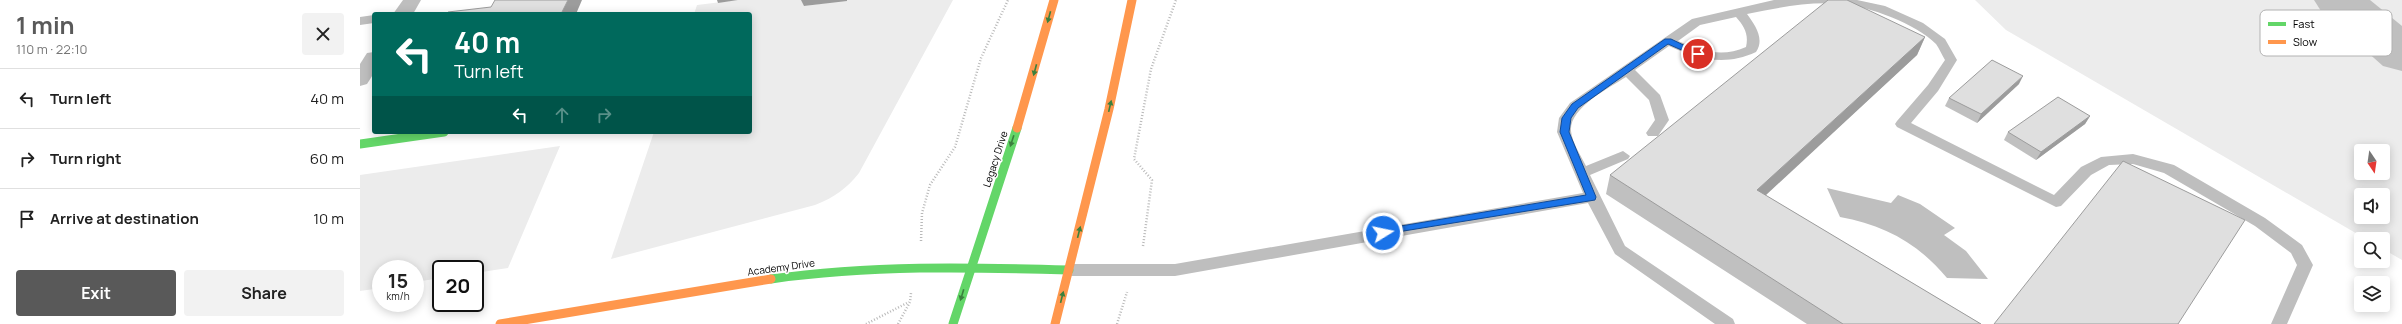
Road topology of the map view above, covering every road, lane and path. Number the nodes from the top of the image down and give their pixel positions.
1 (412, 0) edge
2 (1008, 0) edge
3 (1054, 0) edge
4 (1132, 0) edge
5 (1176, 0) edge
6 (1781, 2) edge
7 (404, 12) edge
8 (1740, 14) junction
9 (372, 19) edge
10 (360, 21) edge
11 (1668, 41) junction
12 (372, 61) edge
13 (1627, 70) junction
14 (360, 79) edge
15 (1653, 133) dead end
16 (430, 134) edge
17 (360, 144) edge
18 (1623, 156) dead end
19 (1582, 173) junction
20 (1592, 197) junction
21 (922, 233) dead end
22 (1144, 243) dead end
23 (971, 267) junction
24 (1069, 270) junction
25 (1119, 315) dead end
26 (500, 324) edge
27 (866, 324) edge
28 (898, 324) edge
29 (953, 324) edge
30 (1055, 324) edge
31 (1117, 324) edge
32 (1727, 324) edge
33 (2279, 324) edge

1 - 7 street
2 - 21 path
3 -> 23 main road, Legacy Drive
24 -> 4 main road
5 - 22 path
6 - 8 lane
6 - 33 lane
8 - 11 lane
8 - 11 lane
9 - 10 lane
11 - 13 lane
12 - 14 street
13 - 15 lane
13 - 19 lane
16 - 17 main road
18 - 19 lane
19 - 20 lane
20 - 24 lane
20 - 32 lane
23 - 24 main road, Academy Drive
23 - 26 main road, Academy Drive
23 -> 29 main road, Legacy Drive
30 -> 24 main road
25 - 31 path
27 - 28 path

